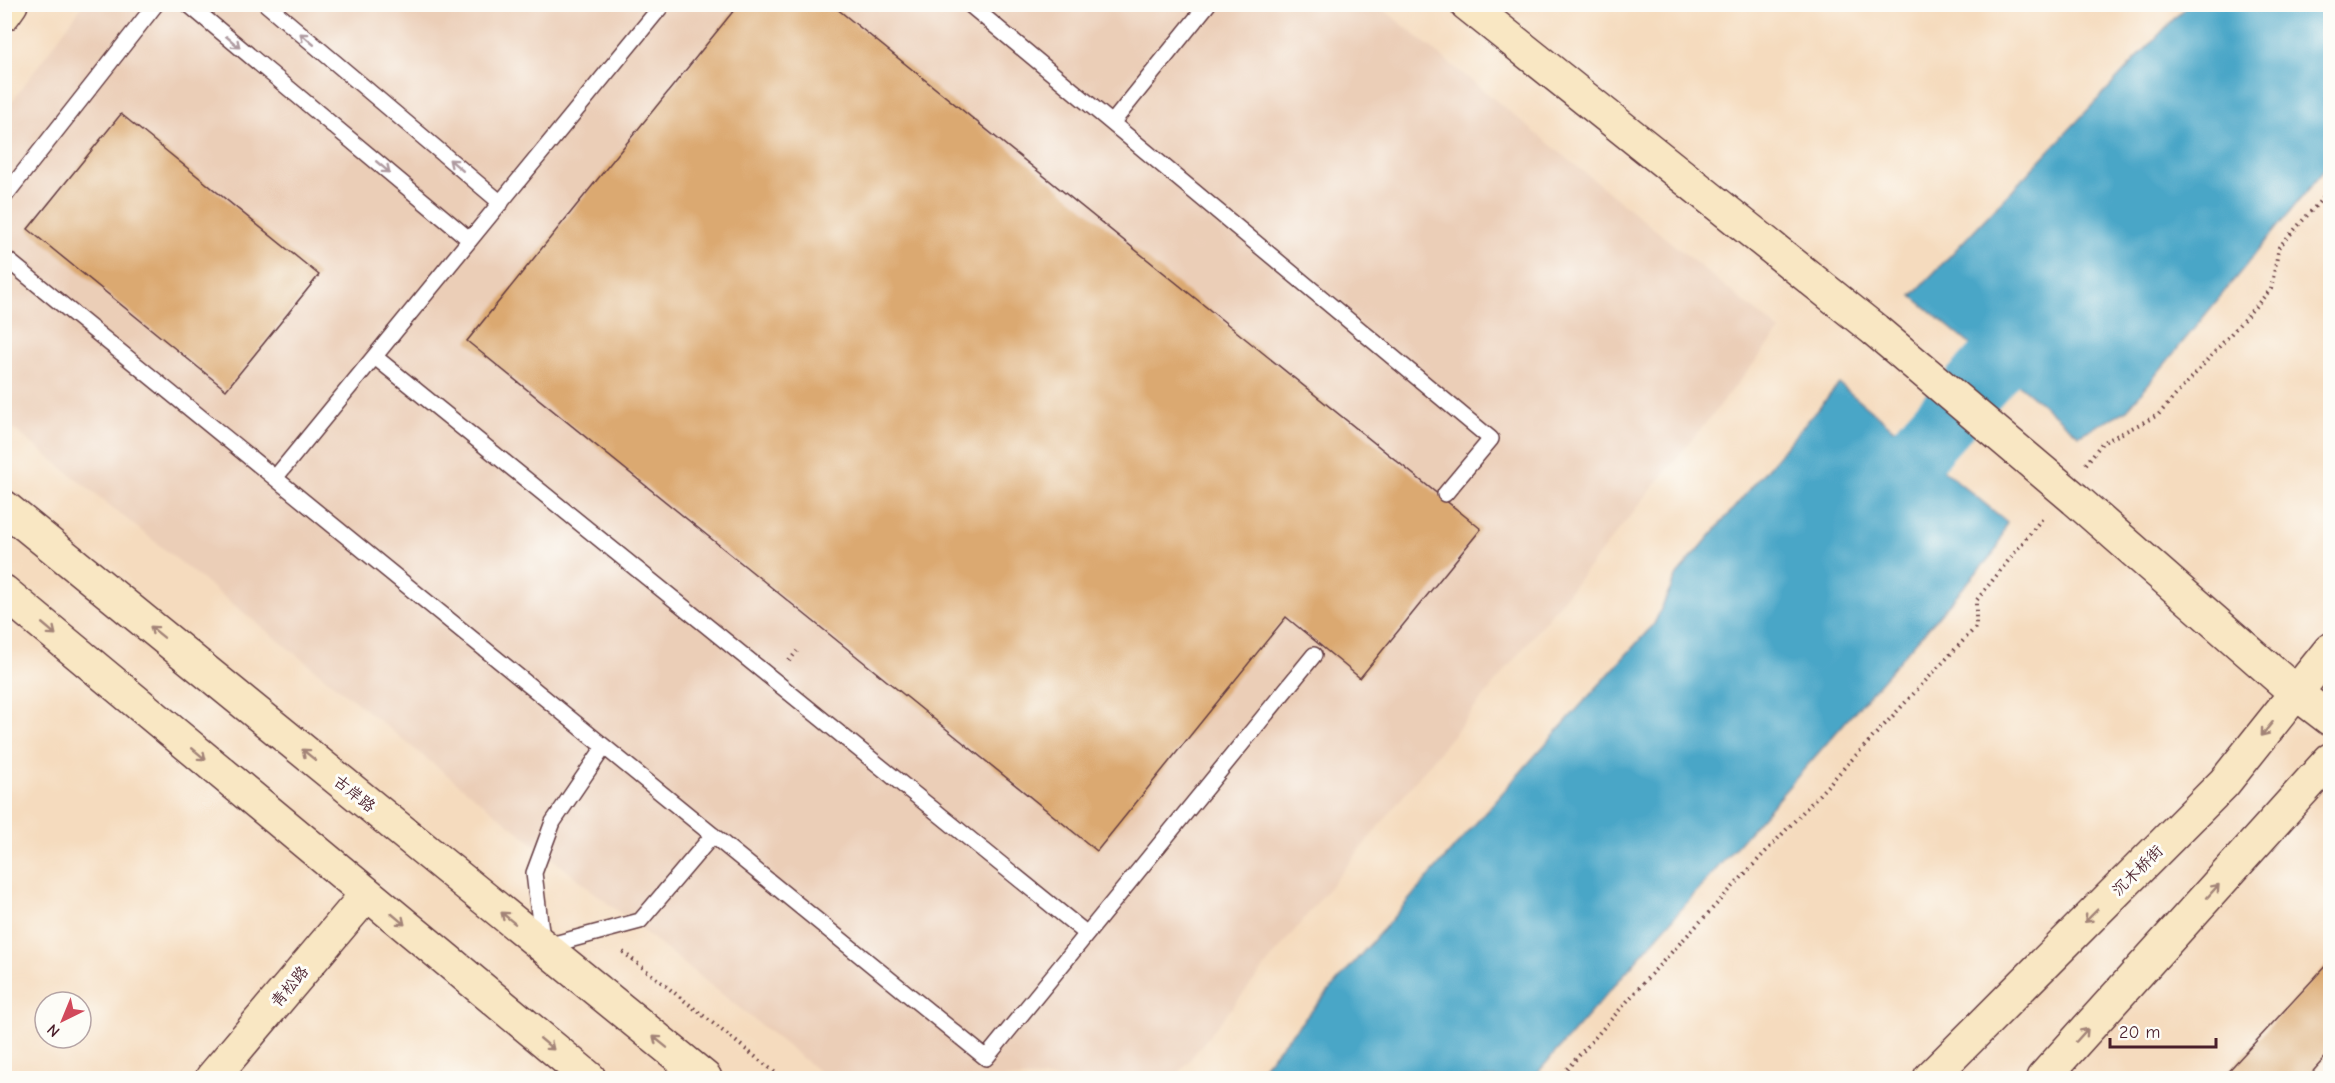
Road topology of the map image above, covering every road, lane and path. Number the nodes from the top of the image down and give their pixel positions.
1 (11, 4) edge
2 (156, 4) edge
3 (188, 4) edge
4 (266, 4) edge
5 (663, 4) edge
6 (969, 4) edge
7 (1208, 4) edge
8 (1467, 4) edge
9 (4, 14) edge
10 (1112, 123) junction
11 (2331, 190) edge
12 (4, 197) edge
13 (501, 203) junction
14 (470, 240) junction
15 (4, 257) edge
16 (375, 357) junction
17 (275, 478) junction
18 (2069, 492) junction
19 (1445, 494) dead end
20 (4, 507) edge
21 (4, 592) edge
22 (2331, 650) edge
23 (1314, 655) dead end
24 (2296, 693) junction
25 (2331, 719) edge
26 (604, 747) junction
27 (2331, 760) edge
28 (713, 834) junction
29 (367, 894) junction
30 (598, 932) junction
31 (1087, 934) junction
32 (543, 947) junction
33 (212, 1078) edge
34 (589, 1078) edge
35 (705, 1078) edge
36 (782, 1078) edge
37 (1559, 1078) edge
38 (1930, 1078) edge
39 (2043, 1078) edge

1 - 9 street
2 - 12 lane
3 -> 14 lane
13 -> 4 lane
5 - 13 lane
6 - 10 lane
7 - 10 lane
8 - 18 street, bridge
10 - 19 lane
11 - 18 path
13 - 14 lane
14 - 16 lane
15 - 17 lane
16 - 17 lane
16 - 31 lane
17 - 26 lane
18 - 24 street
18 - 37 path
32 -> 20 street, 古岸路
21 -> 29 street
22 - 24 street, 沉木桥街
23 - 31 lane
24 - 25 street
24 -> 38 street, 沉木桥街
26 - 28 lane
26 - 32 lane
39 -> 27 street
28 - 30 lane
28 - 31 lane
29 - 33 street, 青松路
29 -> 34 street
30 - 32 lane
30 - 36 path
35 -> 32 street, 古岸路

